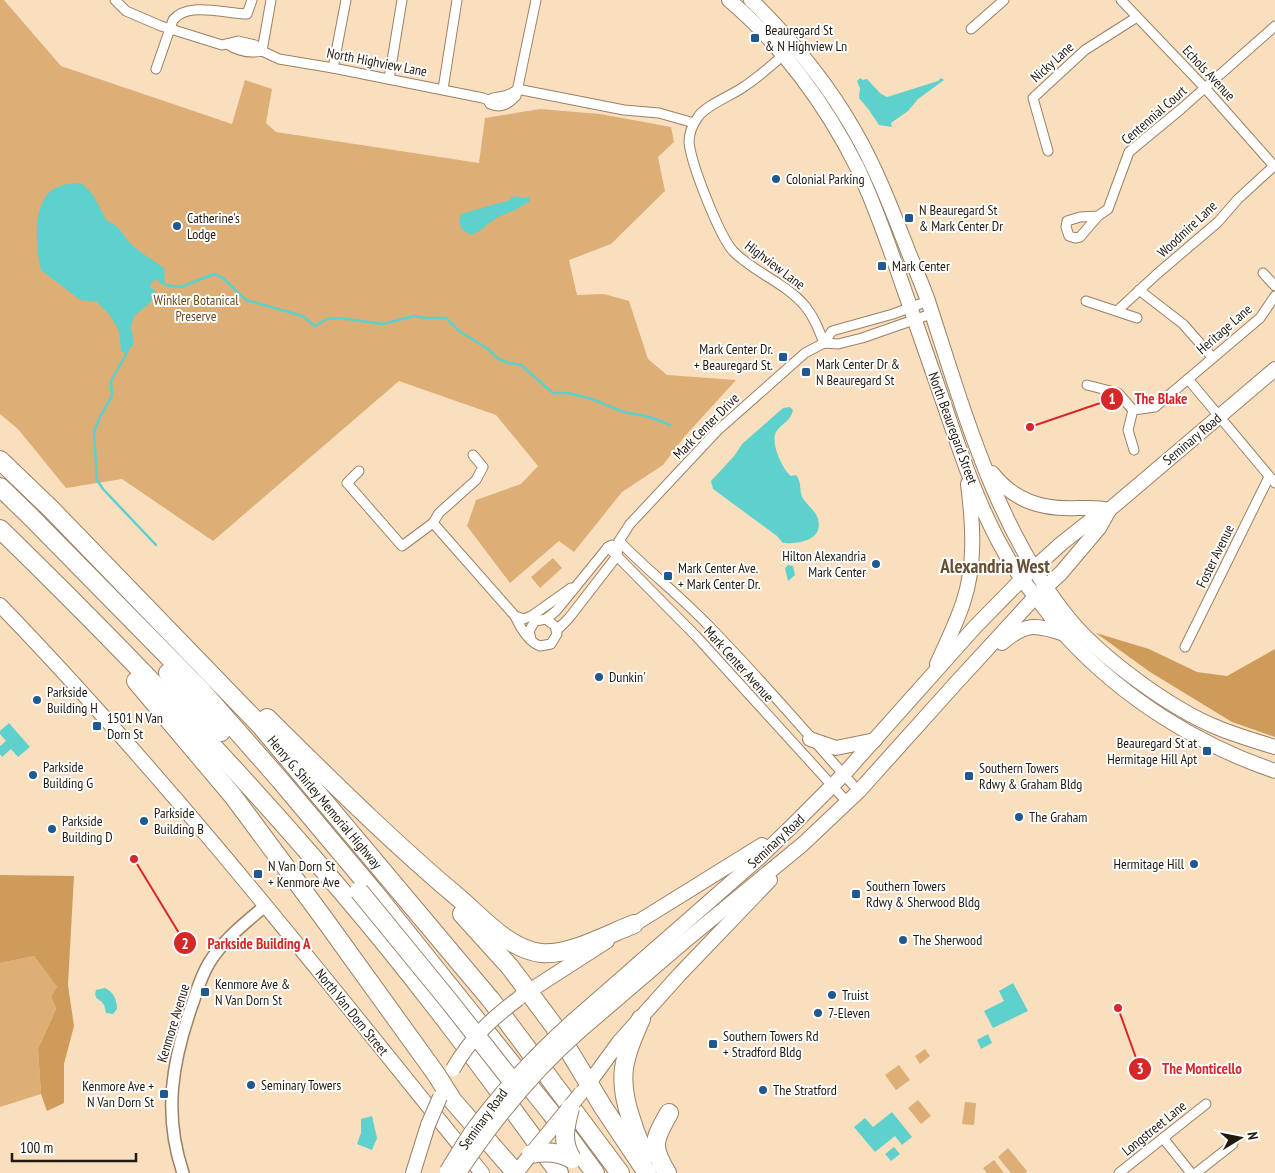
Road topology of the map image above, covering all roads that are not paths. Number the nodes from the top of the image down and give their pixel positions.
1 (115, 0) edge
2 (252, 0) edge
3 (271, 0) edge
4 (346, 0) edge
5 (402, 0) edge
6 (457, 0) edge
7 (536, 0) edge
8 (729, 0) edge
9 (751, 0) edge
10 (1004, 0) edge
11 (1121, 0) edge
12 (1137, 18) junction
13 (1275, 26) edge
14 (971, 28) dead end
15 (170, 29) junction
16 (262, 51) junction
17 (783, 55) junction
18 (333, 68) junction
19 (156, 69) dead end
20 (389, 79) junction
21 (1205, 88) junction
22 (443, 89) junction
23 (517, 89) junction
24 (694, 123) junction
25 (1048, 150) dead end
26 (1275, 166) edge
27 (1098, 216) dead end
28 (1263, 273) dead end
29 (1275, 286) edge
30 (1138, 290) junction
31 (1275, 296) edge
32 (1086, 301) dead end
33 (929, 307) junction
34 (1117, 311) junction
35 (913, 314) junction
36 (1137, 318) dead end
37 (824, 343) junction
38 (1212, 357) junction
39 (1275, 369) edge
40 (1188, 379) junction
41 (1087, 385) dead end
42 (1133, 410) junction
43 (1218, 417) junction
44 (1134, 450) dead end
45 (473, 455) dead end
46 (0, 460) edge
47 (982, 460) junction
48 (964, 462) junction
49 (359, 471) dead end
50 (1272, 480) edge
51 (0, 487) edge
52 (0, 502) edge
53 (51, 508) junction
54 (1109, 510) junction
55 (1095, 517) junction
56 (433, 523) junction
57 (0, 529) edge
58 (619, 541) junction
59 (608, 547) junction
60 (617, 556) junction
61 (40, 568) junction
62 (1034, 569) junction
63 (1022, 579) junction
64 (578, 584) junction
65 (1045, 584) junction
66 (1036, 597) junction
67 (0, 605) edge
68 (515, 616) junction
69 (546, 619) junction
70 (556, 630) junction
71 (1064, 634) junction
72 (531, 639) junction
73 (1185, 647) dead end
74 (932, 676) junction
75 (956, 683) junction
76 (810, 739) junction
77 (874, 740) junction
78 (1275, 747) edge
79 (1275, 771) edge
80 (848, 780) junction
81 (840, 795) junction
82 (792, 826) junction
83 (803, 844) junction
84 (413, 860) junction
85 (265, 906) junction
86 (634, 924) junction
87 (685, 940) junction
88 (523, 995) junction
89 (641, 1019) junction
90 (577, 1025) junction
91 (516, 1086) junction
92 (585, 1088) junction
93 (442, 1093) junction
94 (1206, 1104) dead end
95 (570, 1108) junction
96 (669, 1113) dead end
97 (1163, 1138) junction
98 (1233, 1144) dead end
99 (531, 1154) junction
100 (577, 1166) edge
101 (451, 1172) edge
102 (183, 1173) edge
103 (413, 1173) edge
104 (482, 1173) edge
105 (516, 1173) edge
106 (559, 1173) edge
107 (595, 1173) edge
108 (620, 1173) edge
109 (648, 1173) edge
110 (656, 1173) edge
111 (667, 1173) edge
112 (1119, 1173) edge
113 (1191, 1173) edge
114 (1196, 1173) edge

1 - 15 street, North Highview Lane
2 - 15 street
3 - 16 street
4 - 18 street
5 - 20 street
6 - 22 street
7 - 23 street
8 - 17 main road, North Beauregard Street
9 - 33 main road, North Beauregard Street
10 - 14 street
11 - 12 street, Echols Avenue
12 - 21 street, Echols Avenue
12 - 25 street, Nicky Lane
13 - 21 street, Centennial Court
15 - 16 street, North Highview Lane
15 - 19 street
16 - 18 street, North Highview Lane
17 - 24 street
17 - 35 main road, North Beauregard Street
18 - 20 street, North Highview Lane
20 - 22 street, North Highview Lane
21 - 26 street, Echols Avenue
21 - 27 street, Centennial Court
22 - 23 street, North Highview Lane
23 - 24 street
24 - 37 street, Highview Lane
26 - 30 street, Woodmire Lane
28 - 29 street
30 - 34 street, Woodmire Lane
30 - 38 street
31 - 38 street, Heritage Lane
32 - 34 street
33 - 35 street, Mark Center Drive
33 - 35 street, Mark Center Drive
33 - 47 main road, North Beauregard Street
34 - 36 street
35 - 37 street, Mark Center Drive
35 - 37 street, Mark Center Drive
35 - 48 main road, North Beauregard Street
37 - 58 street, Mark Center Drive
38 - 40 street, Heritage Lane
39 - 43 main road, Seminary Road
40 - 42 street, Heritage Lane
40 - 43 street
41 - 42 street
42 - 44 street
43 - 50 street
43 - 54 main road, Seminary Road
45 - 56 street
46 - 53 highway, Henry G. Shirley Memorial Highway
47 - 54 main road
47 - 62 main road, North Beauregard Street
48 - 63 main road, North Beauregard Street
48 - 74 main road
49 - 56 street
50 - 73 street, Foster Avenue
51 - 107 highway
52 - 91 highway, bridge
53 - 84 highway
53 - 108 highway, Henry G. Shirley Memorial Highway
54 - 55 main road, Seminary Road
54 - 65 main road, Seminary Road
55 - 62 main road, Seminary Road
55 - 65 main road
56 - 68 street
57 - 61 highway
58 - 59 street, Mark Center Drive
58 - 60 street, Mark Center Drive
58 - 76 street, Mark Center Avenue
59 - 60 street, Mark Center Avenue
59 - 64 street, Mark Center Drive
60 - 70 street
60 - 81 street, Mark Center Avenue
61 - 93 highway
61 - 106 highway
62 - 63 main road, Seminary Road
62 - 65 main road, North Beauregard Street
63 - 66 main road, North Beauregard Street
63 - 74 main road, Seminary Road
64 - 68 street, Mark Center Drive
64 - 69 street, Mark Center Drive
65 - 66 main road, Seminary Road
65 - 78 main road, North Beauregard Street
66 - 71 main road, North Beauregard Street
66 - 75 main road, Seminary Road
67 - 85 main road, North Van Dorn Street
68 - 72 street
69 - 70 street
69 - 72 street
70 - 72 street
71 - 75 main road
71 - 79 main road, North Beauregard Street
74 - 77 main road, Seminary Road
75 - 81 main road, Seminary Road
76 - 77 main road
76 - 80 street, Mark Center Avenue
77 - 80 main road, Seminary Road
80 - 81 main road, Seminary Road
81 - 82 main road, Seminary Road
81 - 83 main road, Seminary Road
81 - 87 main road
82 - 86 main road
82 - 90 main road, Seminary Road
83 - 87 main road, Seminary Road
83 - 89 main road
84 - 86 highway
84 - 88 highway
85 - 102 street, Kenmore Avenue
85 - 104 main road, North Van Dorn Street
86 - 88 main road
87 - 90 main road, Seminary Road
88 - 92 highway
88 - 93 main road, bridge
89 - 92 main road
89 - 110 highway
90 - 91 main road, Seminary Road, bridge
91 - 101 main road, Seminary Road, bridge
92 - 95 main road, bridge
92 - 109 highway
93 - 103 main road, bridge
93 - 105 highway
94 - 97 street, Longstreet Lane
95 - 99 main road, bridge
95 - 100 highway, bridge
96 - 111 highway
97 - 112 street, Longstreet Lane
97 - 113 street
98 - 114 street
99 - 100 highway, bridge
99 - 105 main road

